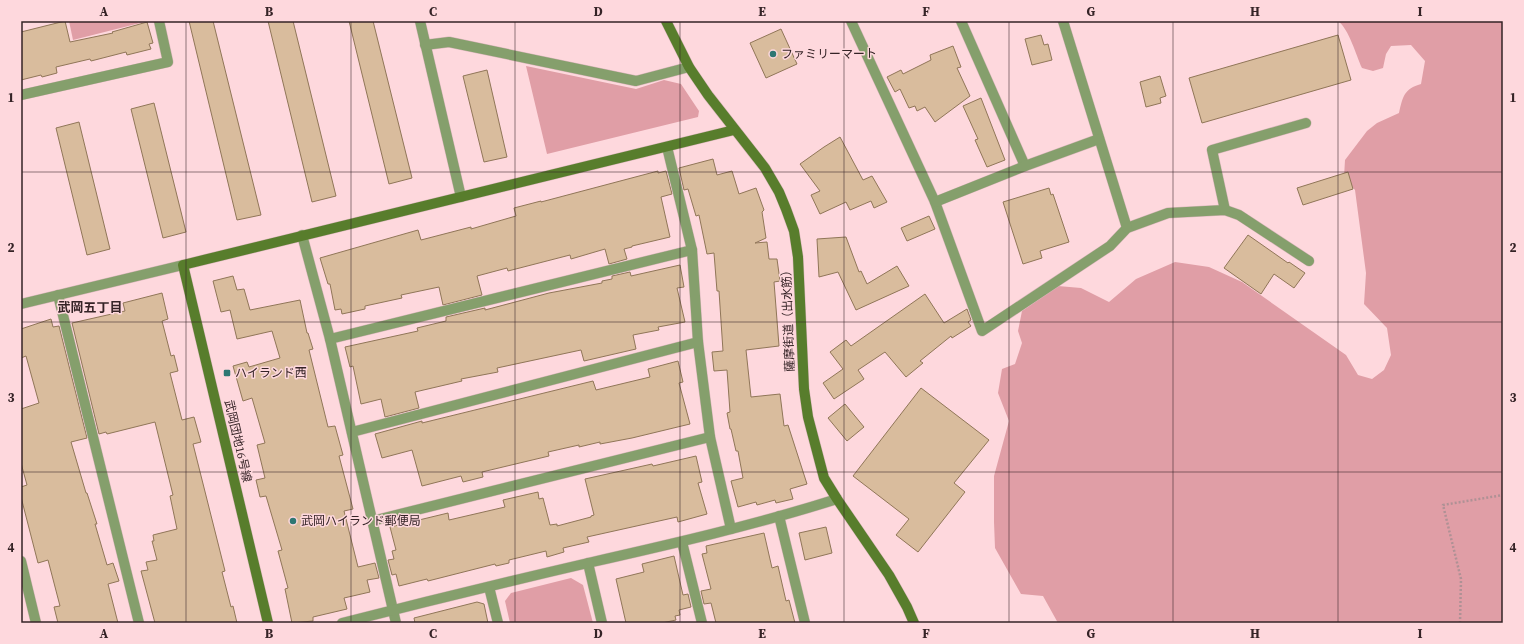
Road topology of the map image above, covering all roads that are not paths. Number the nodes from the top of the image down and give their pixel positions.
1 (159, 21) edge
2 (420, 21) edge
3 (666, 21) edge
4 (851, 21) edge
5 (961, 21) edge
6 (1063, 21) edge
7 (426, 45) junction
8 (688, 67) junction
9 (21, 96) edge
10 (1306, 123) dead end
11 (734, 130) junction
12 (1098, 139) junction
13 (666, 147) junction
14 (1025, 166) junction
15 (461, 197) junction
16 (934, 202) junction
17 (1225, 210) junction
18 (1127, 228) junction
19 (302, 235) junction
20 (692, 250) junction
21 (1309, 261) dead end
22 (182, 265) junction
23 (58, 295) junction
24 (21, 304) edge
25 (330, 339) junction
26 (698, 342) junction
27 (352, 432) junction
28 (710, 437) junction
29 (837, 500) junction
30 (779, 516) junction
31 (372, 522) junction
32 (732, 529) junction
33 (682, 542) junction
34 (21, 561) edge
35 (588, 563) junction
36 (490, 586) junction
37 (26, 602) edge
38 (393, 610) junction
39 (36, 623) edge
40 (139, 623) edge
41 (268, 623) edge
42 (342, 623) edge
43 (396, 623) edge
44 (498, 623) edge
45 (602, 623) edge
46 (702, 623) edge
47 (805, 623) edge
48 (914, 623) edge

1 - 9 street
2 - 7 street
3 - 8 street, 薩摩街道（出水筋）
4 - 16 street
5 - 14 street
6 - 12 street
7 - 8 street
7 - 15 street
8 - 11 street, 薩摩街道（出水筋）
10 - 17 street
11 - 13 street
11 - 29 street, 薩摩街道（出水筋）
12 - 14 street
12 - 18 street
13 - 15 street
13 - 20 street
14 - 16 street
15 - 19 street
16 - 18 street
17 - 18 street
17 - 21 street
19 - 22 street
19 - 25 street
20 - 25 street
20 - 26 street
22 - 23 street
22 - 41 street, 武岡団地16号線
23 - 24 street
23 - 40 street
25 - 27 street
26 - 27 street
26 - 28 street
27 - 31 street
28 - 31 street
28 - 32 street
29 - 30 street
29 - 48 street, 薩摩街道（出水筋）
30 - 32 street
30 - 47 street
31 - 38 street
32 - 33 street
33 - 35 street
33 - 46 street
34 - 37 street
35 - 36 street
35 - 45 street
36 - 38 street
36 - 44 street
37 - 39 street
38 - 42 street
38 - 43 street

